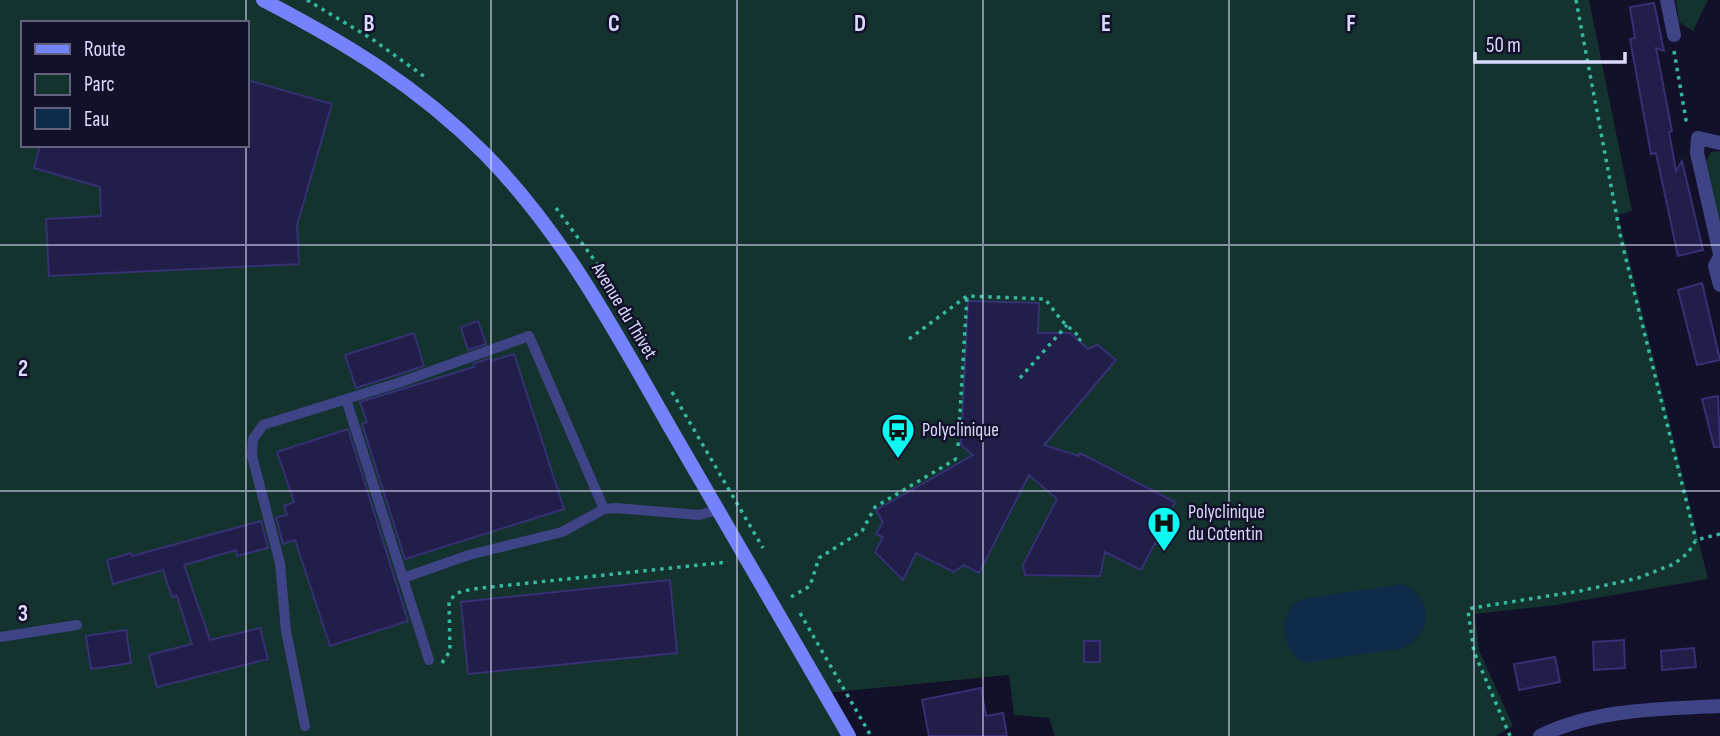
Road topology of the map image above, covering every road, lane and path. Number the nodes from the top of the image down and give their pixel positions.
1 (263, 0) edge
2 (1576, 0) edge
3 (1667, 0) edge
4 (1674, 35) joint
5 (1698, 138) junction
6 (1720, 143) edge
7 (1720, 255) edge
8 (1720, 285) edge
9 (967, 296) junction
10 (1067, 325) junction
11 (909, 339) dead end
12 (1079, 341) dead end
13 (1020, 378) dead end
14 (346, 399) junction
15 (958, 446) dead end
16 (960, 461) dead end
17 (604, 509) junction
18 (718, 510) junction
19 (1720, 534) edge
20 (1696, 540) junction
21 (748, 560) junction
22 (403, 578) junction
23 (791, 597) dead end
24 (797, 608) dead end
25 (77, 625) dead end
26 (0, 637) edge
27 (429, 660) joint
28 (1720, 706) edge
29 (305, 726) dead end
30 (849, 736) edge
31 (872, 736) edge
32 (1510, 736) edge
33 (1540, 736) edge

1 - 18 main road, Avenue du Thivet
2 - 20 path
3 - 4 street
4 - 5 path
5 - 6 street
5 - 7 street
7 - 8 street
9 - 10 path
9 - 11 path
9 - 15 path
10 - 12 path
10 - 13 path
14 - 17 lane
14 - 22 lane
14 - 29 lane
16 - 23 path
17 - 18 lane
17 - 22 lane
18 - 21 main road, Avenue du Thivet
19 - 20 path
20 - 32 path
21 - 27 path
21 - 30 main road, Avenue du Thivet
22 - 27 lane
24 - 31 path
25 - 26 lane
28 - 33 street

